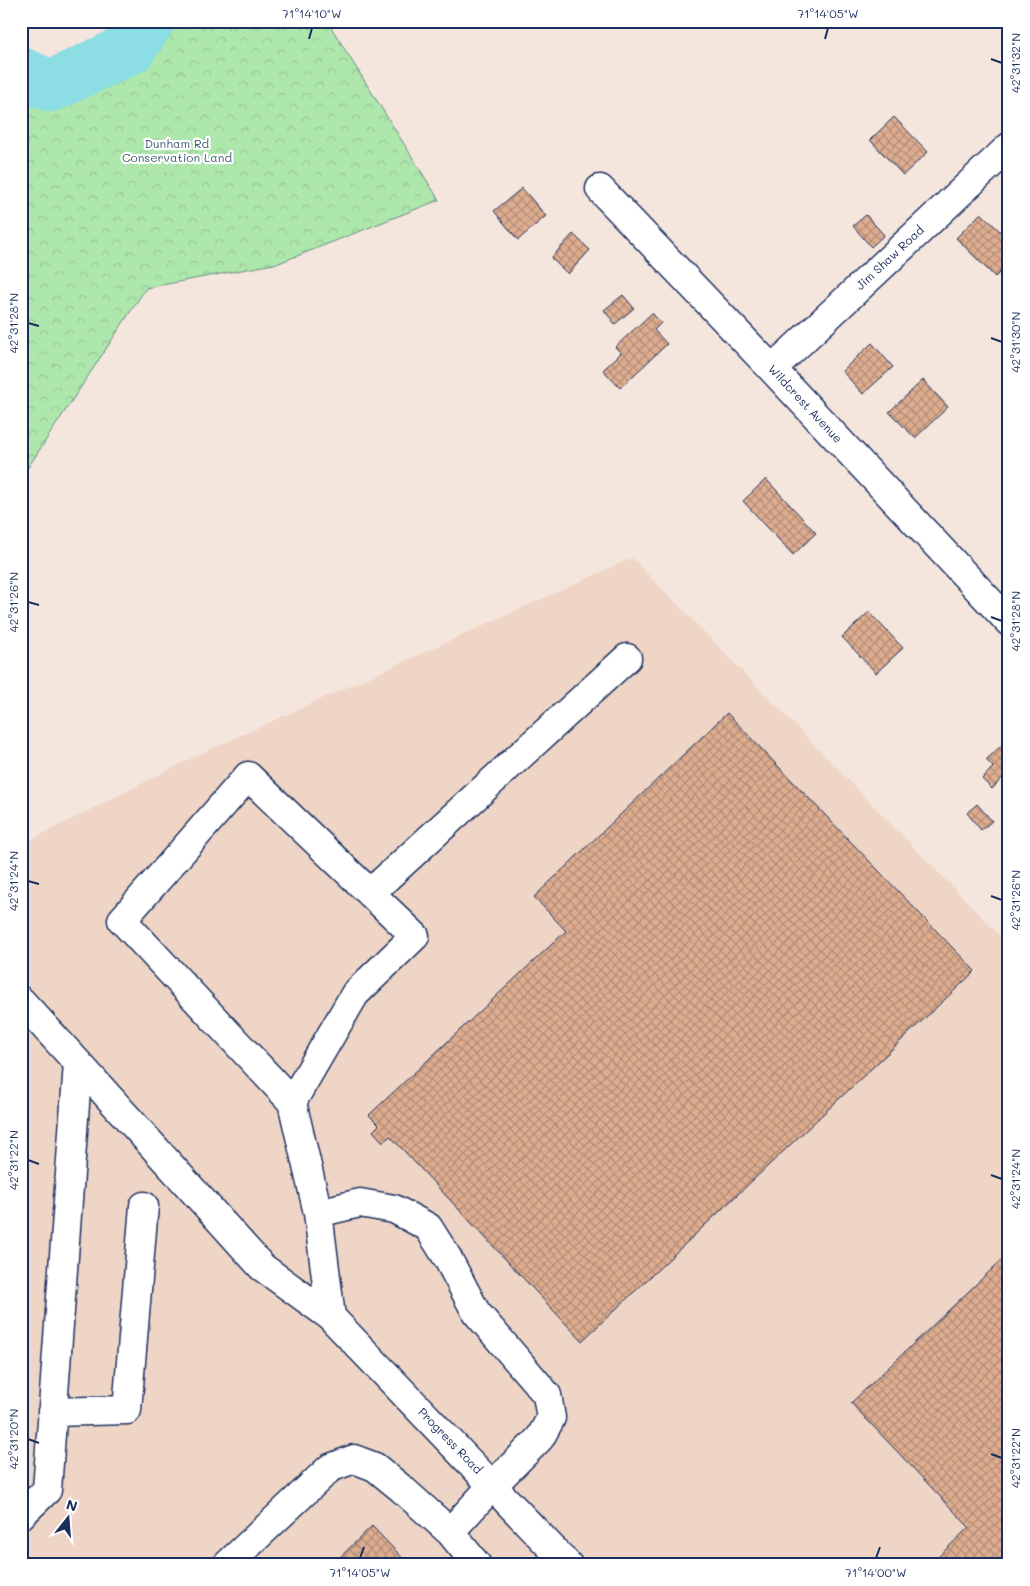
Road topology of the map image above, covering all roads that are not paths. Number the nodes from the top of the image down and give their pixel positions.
1 (1005, 157) edge
2 (600, 189) dead end
3 (772, 369) junction
4 (1009, 622) edge
5 (627, 658) dead end
6 (370, 893) junction
7 (21, 1001) edge
8 (78, 1063) junction
9 (292, 1102) junction
10 (144, 1206) dead end
11 (318, 1213) junction
12 (331, 1317) junction
13 (52, 1412) junction
14 (492, 1486) junction
15 (21, 1515) edge
16 (450, 1532) junction
17 (226, 1565) edge
18 (477, 1565) edge
19 (568, 1565) edge

1 - 3 street, Jim Shaw Road
2 - 3 street, Wildcrest Avenue
3 - 4 street, Wildcrest Avenue
5 - 6 street
6 - 9 street
6 - 9 street
7 - 8 street, Progress Road
8 - 12 street, Progress Road
8 - 13 street
9 - 11 street
10 - 13 street
11 - 12 street
11 - 14 street
12 - 14 street, Progress Road
13 - 15 street
14 - 16 street
14 - 19 street, Progress Road
16 - 17 street
16 - 18 street

